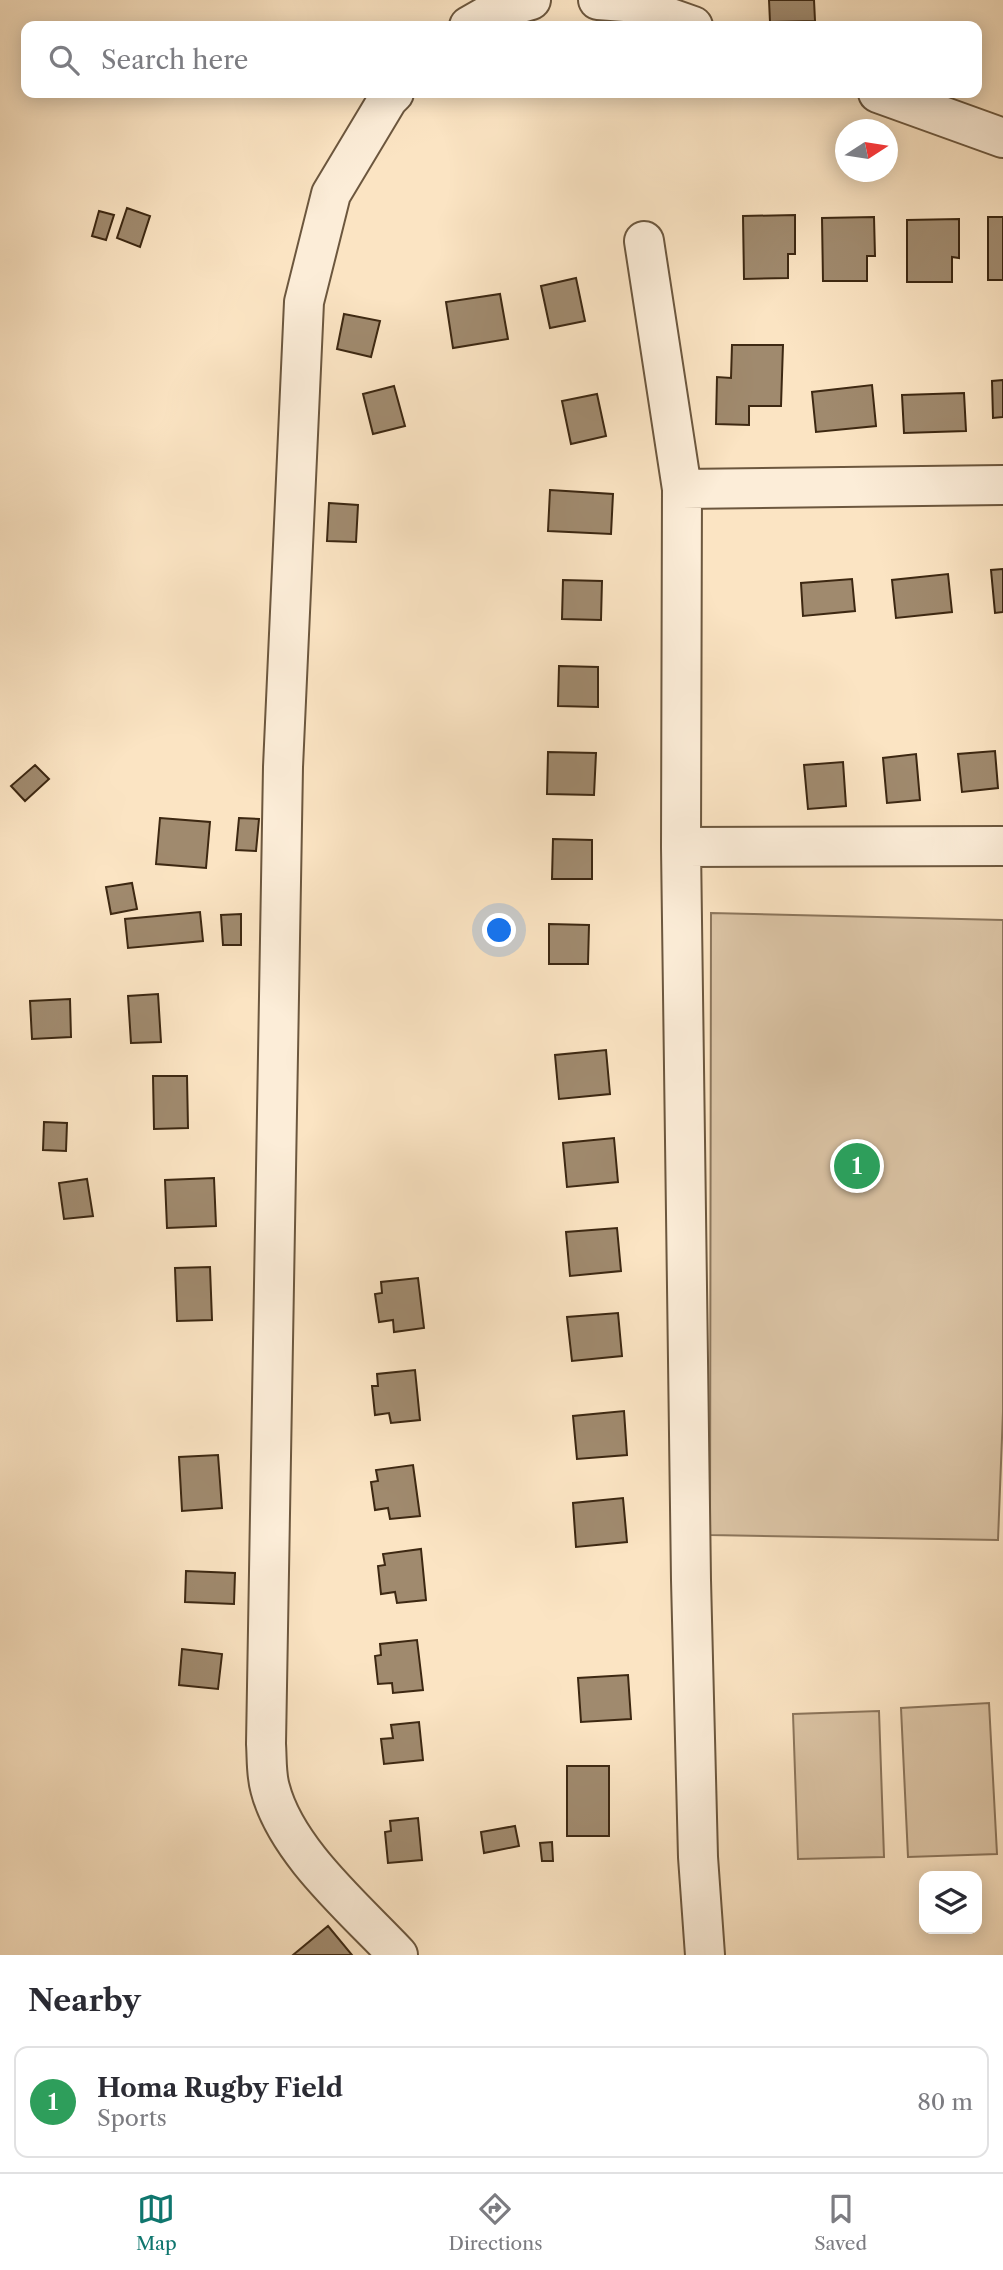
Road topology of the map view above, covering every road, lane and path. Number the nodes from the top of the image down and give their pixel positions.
1 (531, 0) edge
2 (598, 0) edge
3 (478, 21) edge
4 (679, 21) edge
5 (389, 98) edge
6 (892, 98) edge
7 (1003, 138) edge
8 (644, 241) dead end
9 (1003, 485) edge
10 (682, 489) junction
11 (1003, 846) edge
12 (681, 847) junction
13 (398, 1955) edge
14 (705, 1955) edge

1 - 3 street
2 - 4 street
5 - 13 street
6 - 7 street
8 - 10 street
9 - 10 street
10 - 12 street
11 - 12 street
12 - 14 street

